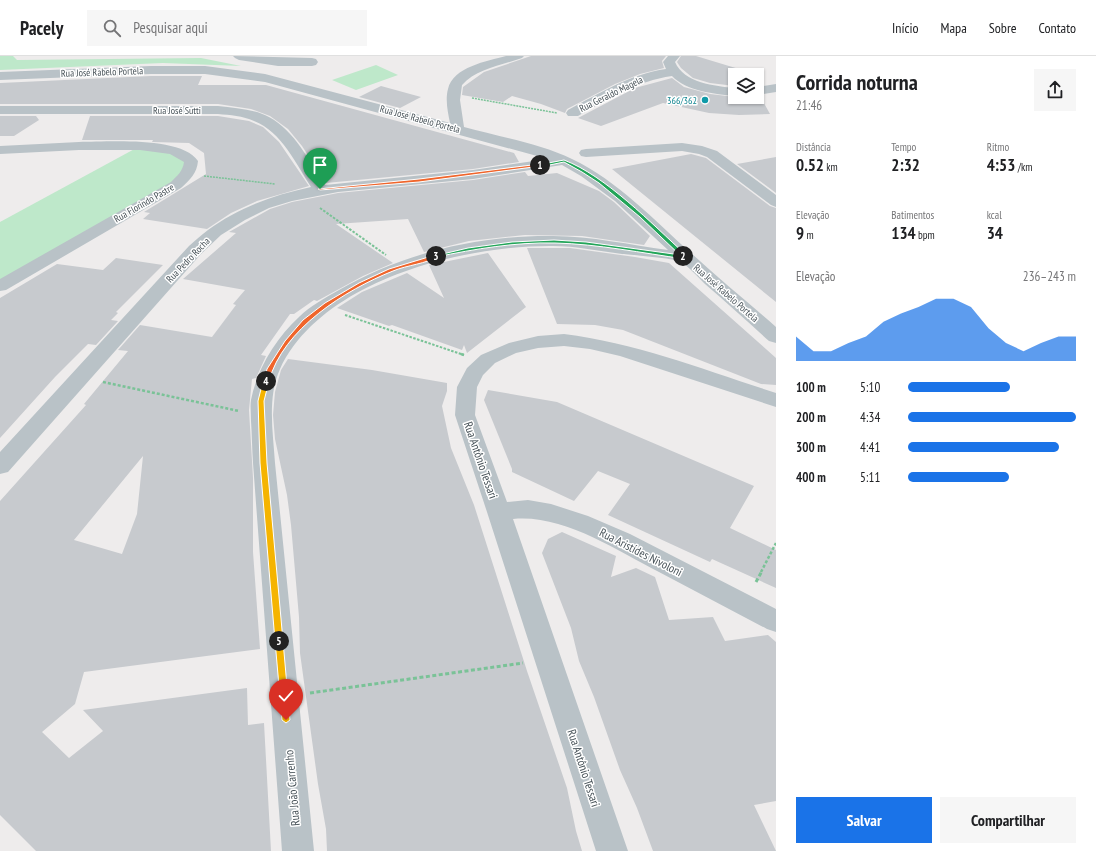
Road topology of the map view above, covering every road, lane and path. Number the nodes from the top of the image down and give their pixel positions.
1 (239, 56) edge
2 (518, 56) edge
3 (674, 56) edge
4 (306, 59) edge
5 (672, 72) junction
6 (0, 76) edge
7 (286, 83) junction
8 (302, 87) junction
9 (776, 88) edge
10 (764, 90) edge
11 (728, 91) edge
12 (454, 95) junction
13 (0, 110) edge
14 (573, 113) joint
15 (458, 130) junction
16 (0, 150) edge
17 (586, 153) dead end
18 (564, 161) junction
19 (201, 176) dead end
20 (278, 184) dead end
21 (320, 189) junction
22 (776, 202) edge
23 (320, 208) dead end
24 (388, 256) dead end
25 (685, 257) junction
26 (0, 286) edge
27 (344, 314) dead end
28 (776, 337) edge
29 (470, 357) dead end
30 (102, 382) dead end
31 (776, 400) edge
32 (243, 412) dead end
33 (0, 466) edge
34 (499, 512) junction
35 (776, 543) edge
36 (756, 582) dead end
37 (776, 621) edge
38 (523, 663) dead end
39 (304, 694) dead end
40 (298, 851) edge
41 (612, 851) edge

1 - 4 street
2 - 12 street
3 - 5 street
4 - 7 street
4 - 8 street
5 - 11 street
5 - 14 street, Rua Geraldo Magela
6 - 7 street, Rua José Rabelo Portela
7 - 8 street, Rua José Rabelo Portela
8 - 15 street, Rua José Rabelo Portela
9 - 10 street
12 - 14 path
12 - 15 street
13 - 21 street, Rua José Sutti
15 - 18 street, Rua José Rabelo Portela
16 - 26 street, Rua Florindo Pastre
17 - 22 street
18 - 21 street, Rua Pedro Rocha
18 - 25 street, Rua José Rabelo Portela
19 - 20 path
21 - 33 street, Rua Pedro Rocha
23 - 24 path
25 - 28 street, Rua José Rabelo Portela
25 - 40 street, Rua João Carrenho
27 - 29 path
30 - 32 path
31 - 34 street, Rua Antônio Tessari
34 - 37 street, Rua Aristídes Nivoloni
34 - 41 street, Rua Antônio Tessari
35 - 36 path
38 - 39 path

